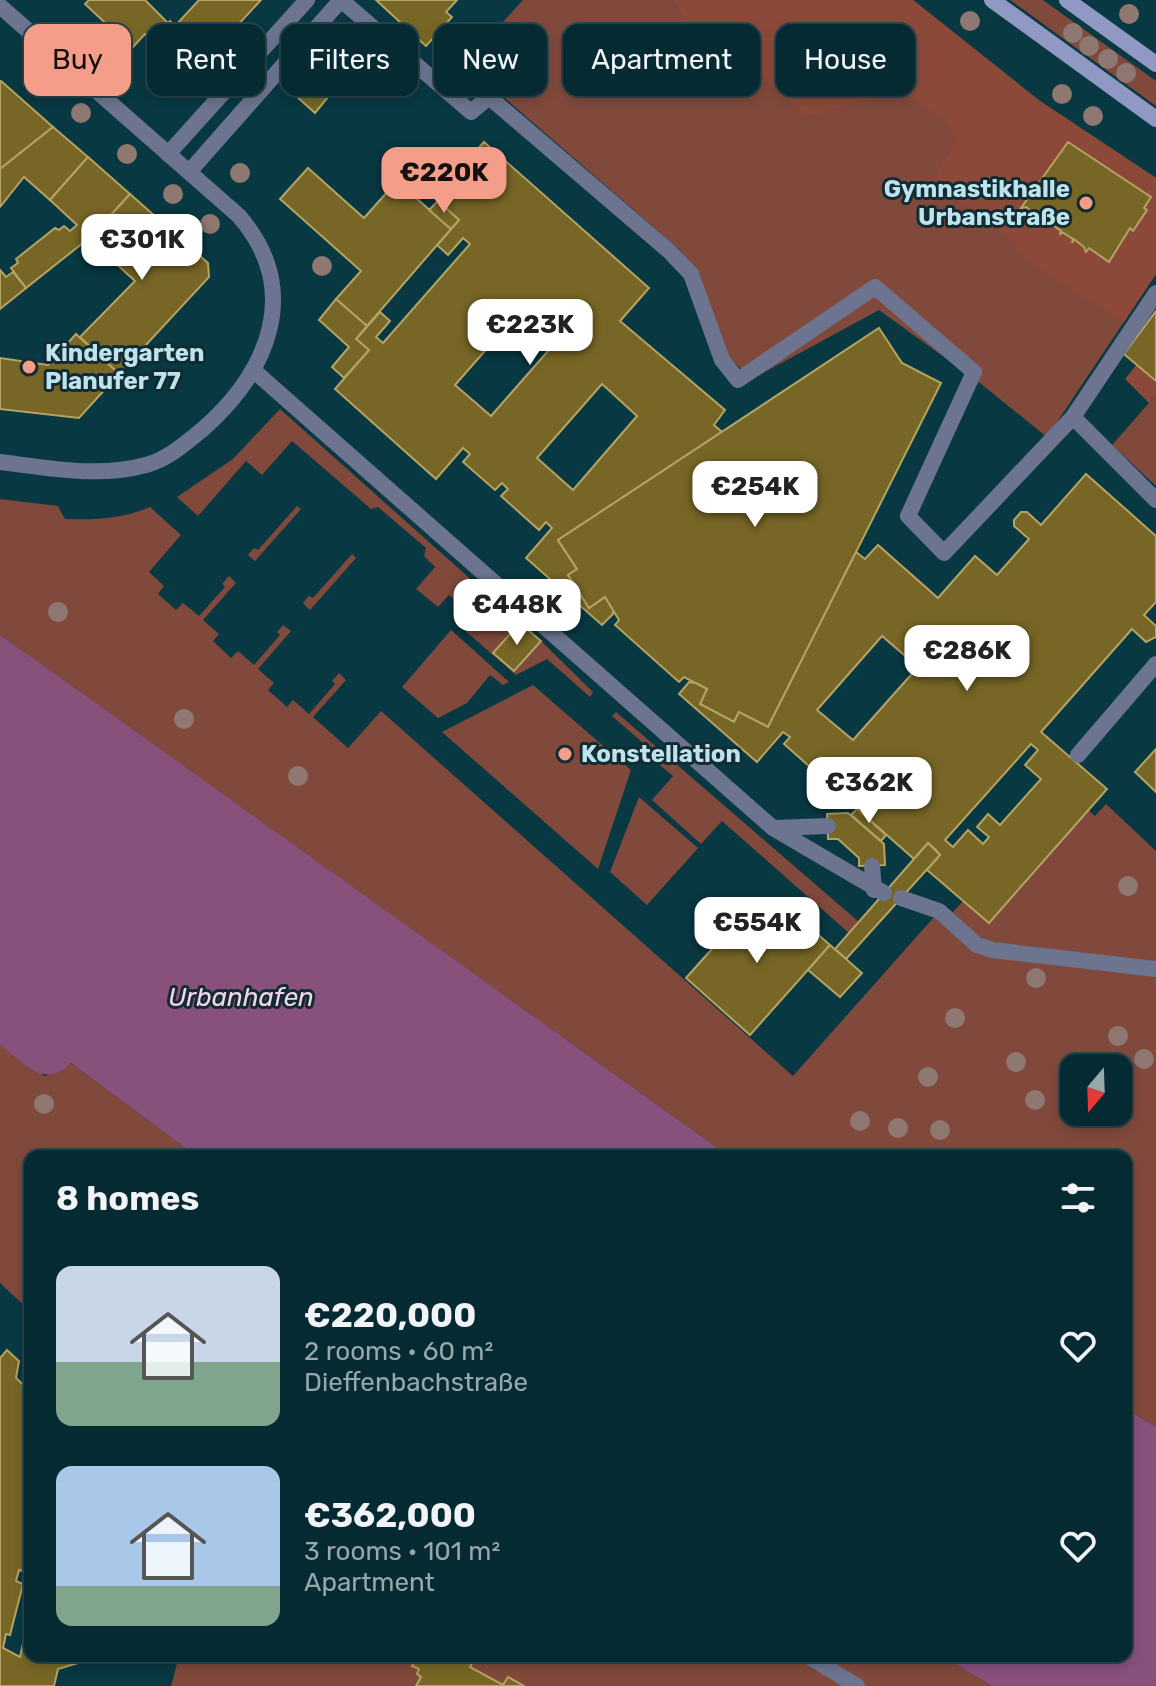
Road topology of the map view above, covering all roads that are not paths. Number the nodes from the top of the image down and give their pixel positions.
1 (307, 0) edge
2 (341, 0) edge
3 (992, 0) edge
4 (1067, 0) edge
5 (0, 6) edge
6 (1156, 64) edge
7 (1156, 119) edge
8 (168, 154) junction
9 (189, 172) junction
10 (1156, 293) edge
11 (253, 370) junction
12 (1073, 417) junction
13 (0, 462) edge
14 (1156, 500) edge
15 (1156, 664) edge
16 (1078, 755) dead end
17 (828, 826) dead end
18 (773, 828) junction
19 (872, 866) dead end
20 (901, 898) dead end
21 (1156, 969) edge
22 (818, 1662) edge
23 (857, 1686) edge

1 - 8 street
2 - 9 street
2 - 12 street
3 - 7 main road
4 - 6 main road
5 - 8 street
8 - 9 street
9 - 11 street
10 - 12 street
11 - 13 street
11 - 18 street
12 - 14 street
15 - 16 street
17 - 18 street
18 - 19 street
20 - 21 street
22 - 23 street

